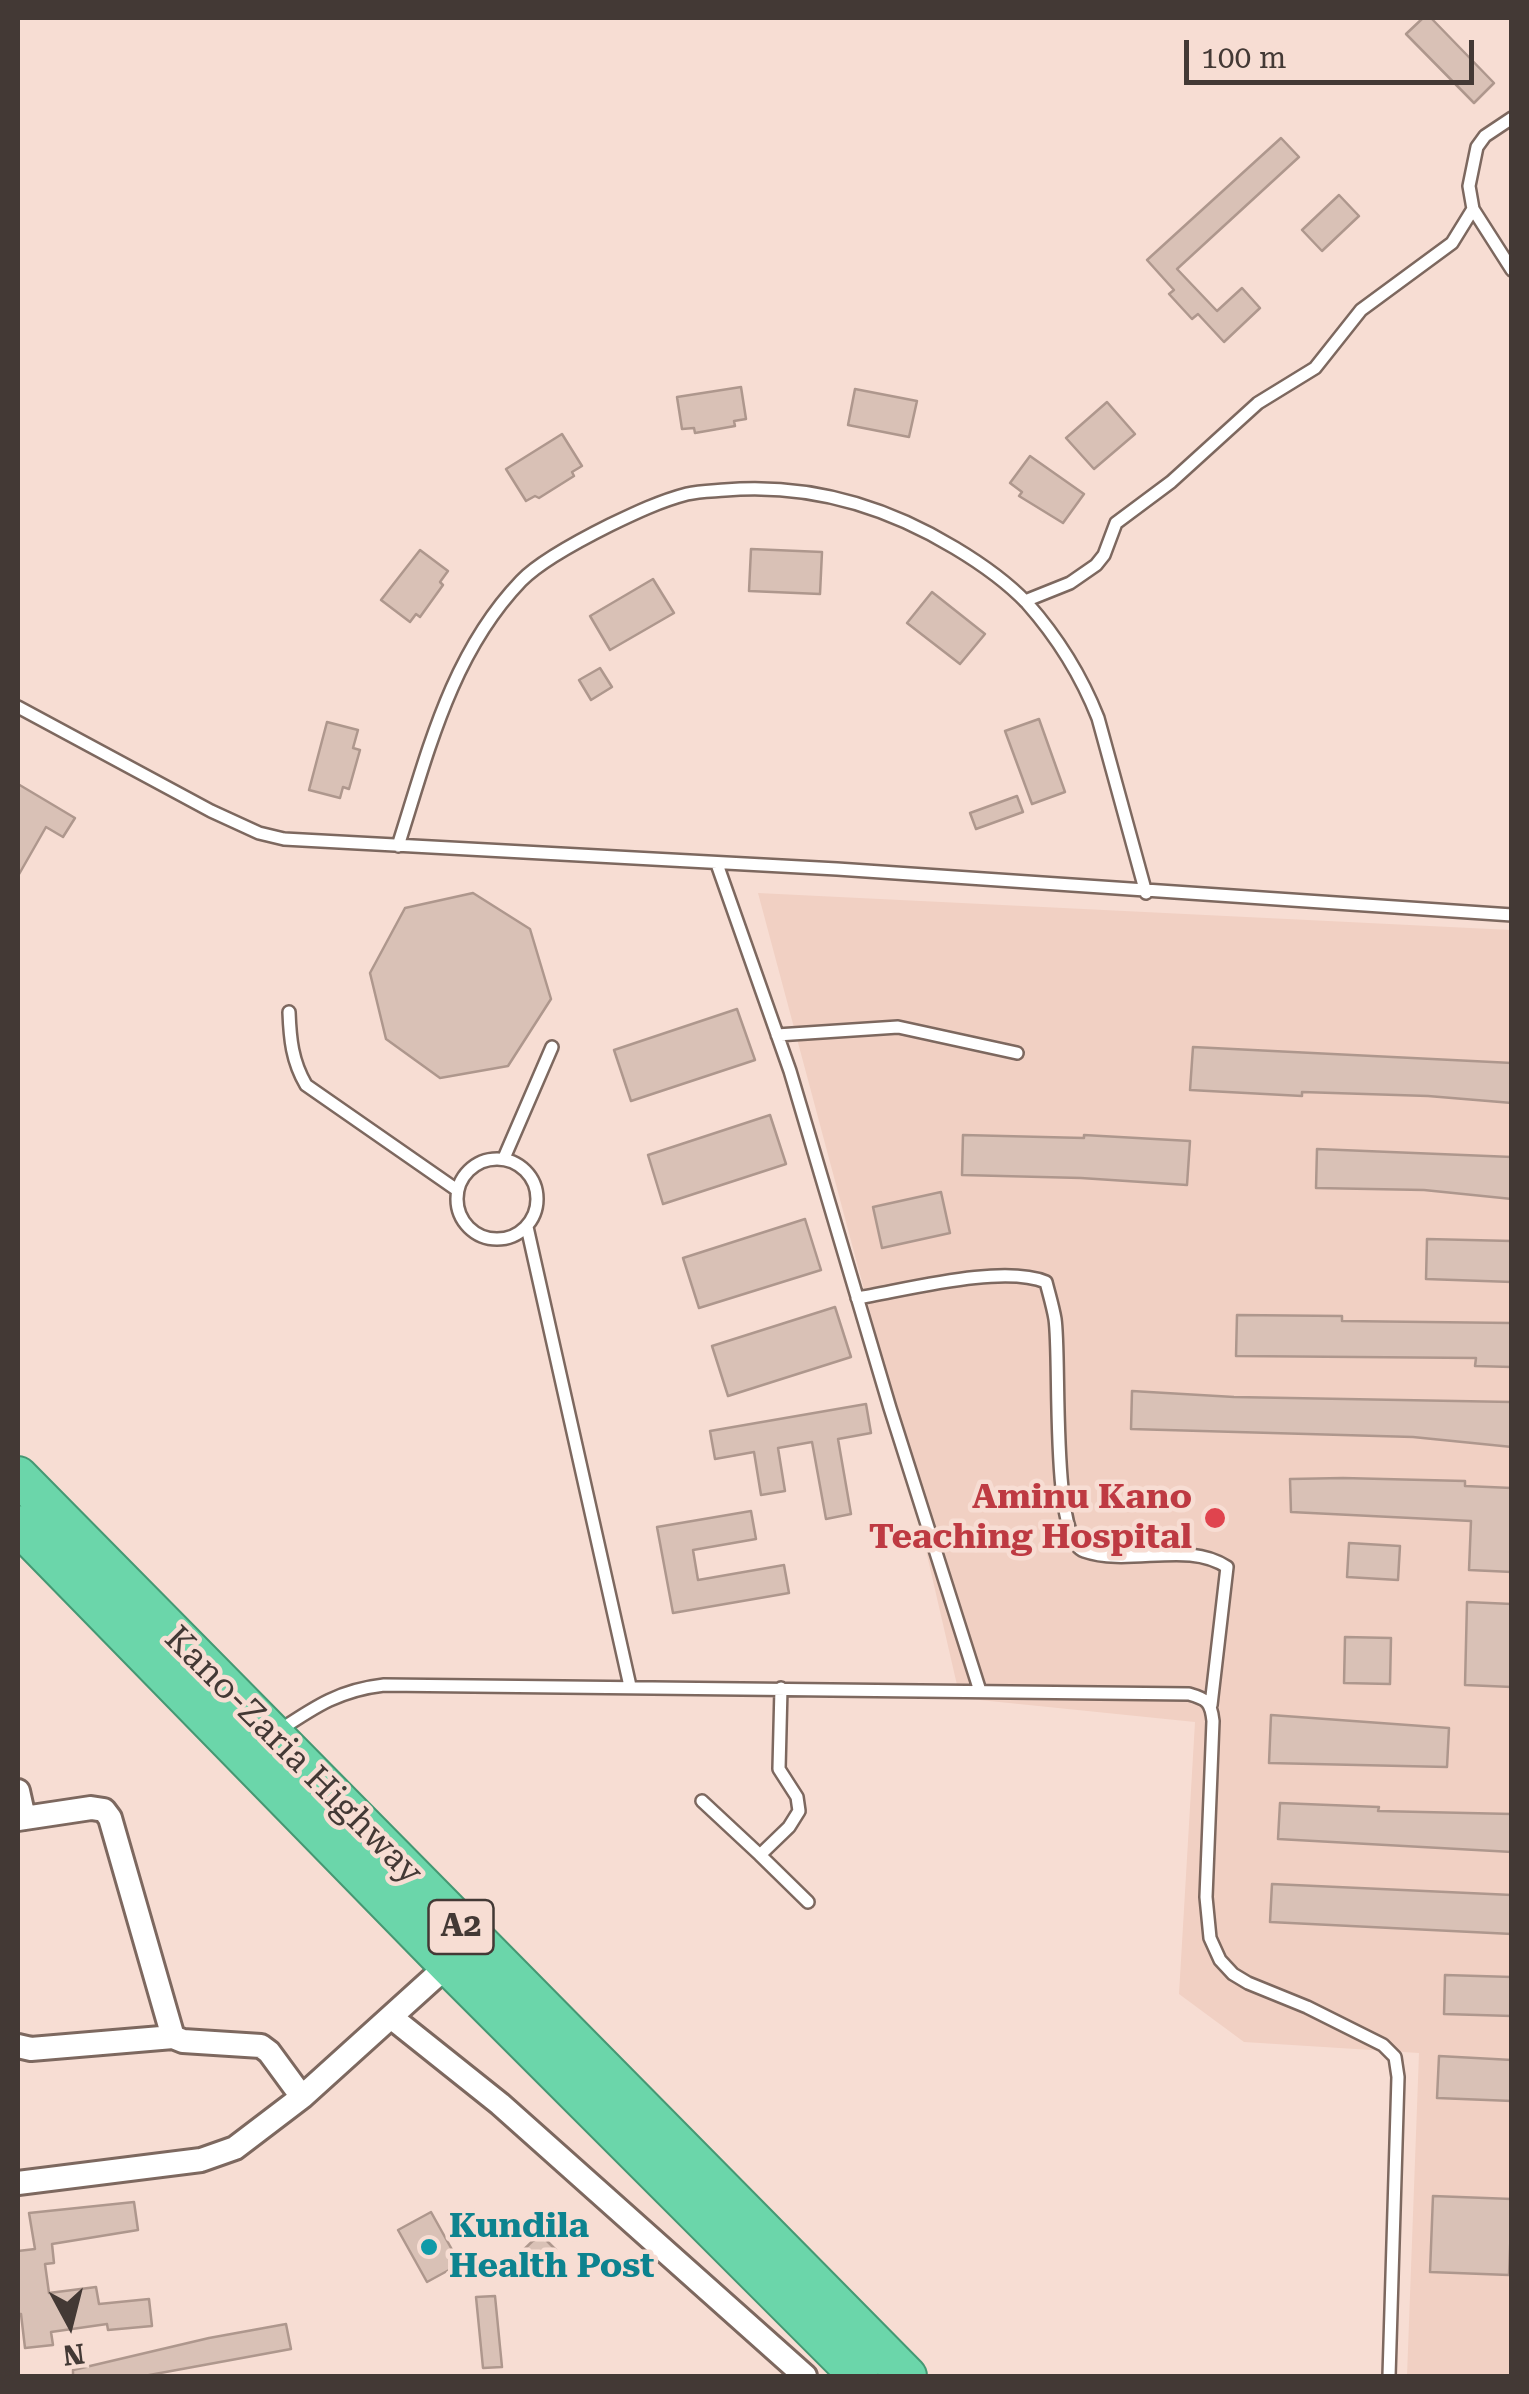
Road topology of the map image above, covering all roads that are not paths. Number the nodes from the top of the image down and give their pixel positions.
1 (1512, 118) edge
2 (1473, 209) junction
3 (1512, 270) edge
4 (1025, 601) junction
5 (18, 707) edge
6 (398, 846) junction
7 (717, 864) junction
8 (1146, 892) junction
9 (1512, 915) edge
10 (289, 1012) dead end
11 (777, 1035) junction
12 (552, 1047) dead end
13 (1017, 1053) dead end
14 (504, 1158) junction
15 (456, 1190) junction
16 (527, 1227) junction
17 (857, 1298) junction
18 (18, 1476) edge
19 (18, 1525) edge
20 (630, 1686) junction
21 (781, 1688) junction
22 (980, 1691) junction
23 (1211, 1705) junction
24 (272, 1735) junction
25 (18, 1791) edge
26 (702, 1801) dead end
27 (21, 1818) edge
28 (760, 1855) junction
29 (808, 1902) dead end
30 (448, 1965) junction
31 (391, 2017) junction
32 (173, 2037) junction
33 (18, 2046) edge
34 (302, 2097) junction
35 (18, 2183) edge
36 (805, 2376) edge
37 (859, 2376) edge
38 (907, 2376) edge
39 (1389, 2376) edge

1 - 2 lane
2 - 3 lane
2 - 4 lane
4 - 6 lane
4 - 8 lane
5 - 6 lane
6 - 7 lane
7 - 8 lane
7 - 11 lane
8 - 9 lane
10 - 15 lane
11 - 13 lane
11 - 17 lane
12 - 14 lane
14 - 15 lane
14 - 16 lane
15 - 16 lane
16 - 20 lane
17 - 22 lane
17 - 23 lane
18 - 24 highway, Kano-Zaria Highway / A2
19 - 30 highway, Kano-Zaria Highway / A2
20 - 21 lane
20 - 24 lane
21 - 22 lane
21 - 28 lane
22 - 23 lane
23 - 39 lane
24 - 38 highway, Kano-Zaria Highway / A2
25 - 27 street
26 - 28 lane
27 - 32 street
28 - 29 lane
30 - 31 street
30 - 37 highway, Kano-Zaria Highway / A2
31 - 34 street
31 - 36 street
32 - 33 street
32 - 34 street
34 - 35 street

